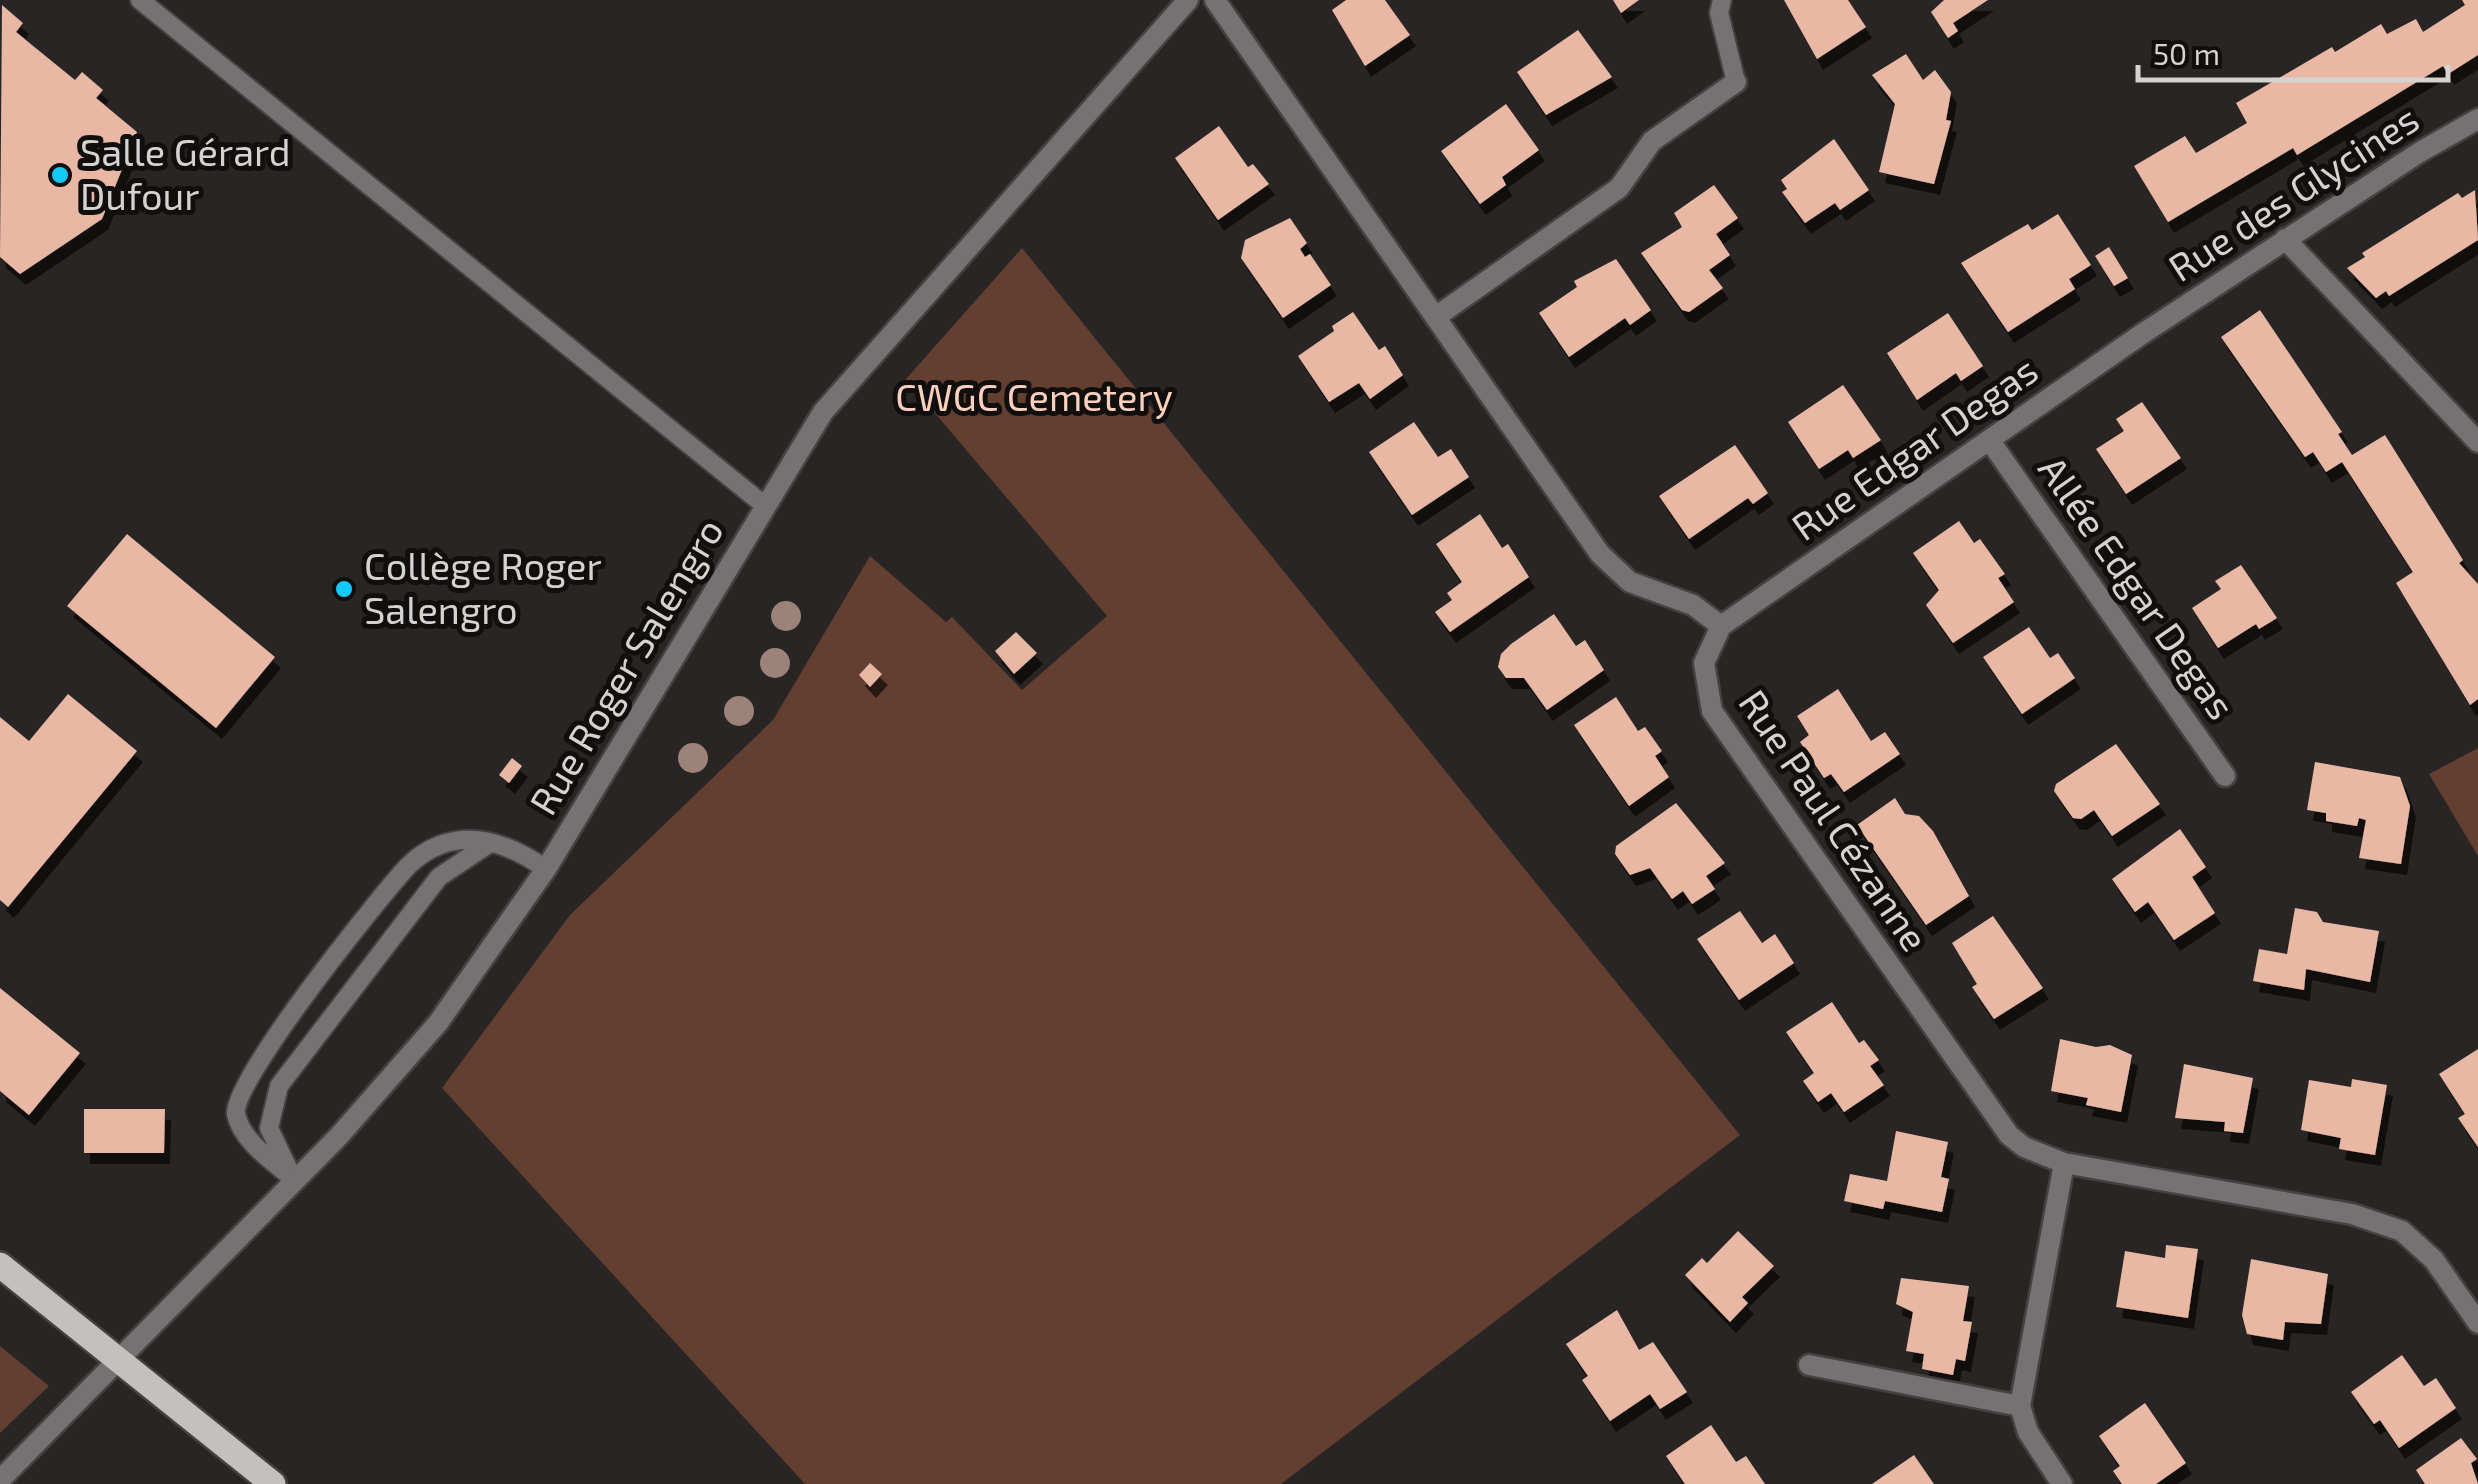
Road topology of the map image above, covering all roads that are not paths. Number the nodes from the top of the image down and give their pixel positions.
1 (140, 0) edge
2 (1188, 0) edge
3 (1214, 0) edge
4 (1722, 0) edge
5 (1736, 82) joint
6 (2478, 120) edge
7 (2285, 239) junction
8 (1437, 316) junction
9 (2146, 332) joint
10 (1990, 441) junction
11 (2478, 442) edge
12 (764, 505) junction
13 (1721, 626) junction
14 (2224, 776) dead end
15 (490, 843) junction
16 (546, 869) junction
17 (2064, 1163) junction
18 (296, 1182) junction
19 (0, 1266) edge
20 (2478, 1323) edge
21 (116, 1361) junction
22 (1809, 1365) dead end
23 (2020, 1406) junction
24 (0, 1480) edge
25 (272, 1484) edge
26 (2062, 1484) edge

1 - 12 lane
2 - 12 street, Rue Roger Salengro
3 - 8 street
4 - 5 lane
5 - 8 street
6 - 7 street, Rue des Glycines
7 - 9 street, Rue des Glycines
7 - 11 street
8 - 13 street
9 - 10 street, Rue Edgar Degas
10 - 13 street, Rue Edgar Degas
10 - 14 street, Allée Edgar Degas
12 - 16 street, Rue Roger Salengro
13 - 17 street, Rue Paul Cézanne
15 - 16 lane
15 - 18 lane
15 - 18 lane
16 - 18 street, Rue Roger Salengro
17 - 20 street, Rue Paul Cézanne
17 - 23 street
18 - 21 street, Rue Roger Salengro
19 - 21 main road
21 - 24 street, Rue Roger Salengro
21 - 25 main road
22 - 23 street
23 - 26 street

